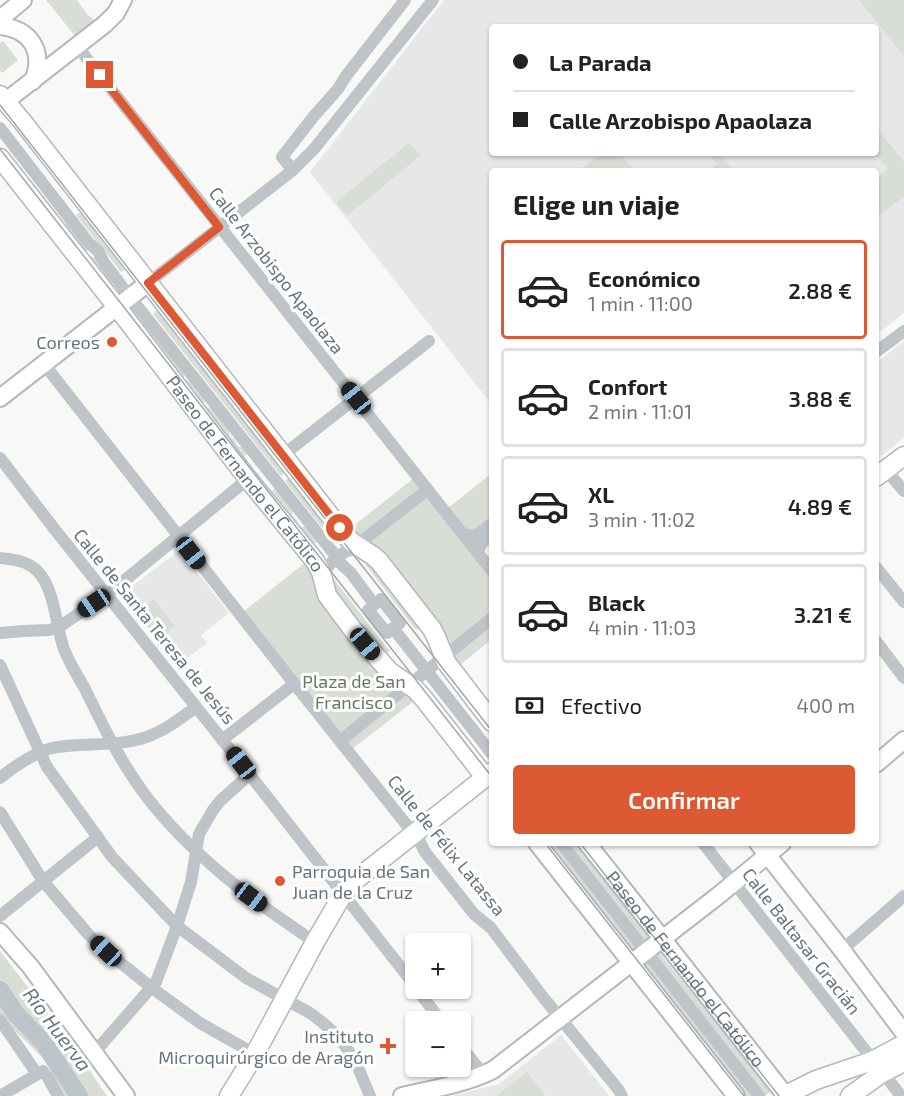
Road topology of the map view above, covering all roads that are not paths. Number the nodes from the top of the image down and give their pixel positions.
1 (23, 0) edge
2 (123, 0) edge
3 (405, 0) edge
4 (433, 0) edge
5 (0, 19) edge
6 (0, 26) edge
7 (77, 46) junction
8 (33, 81) junction
9 (3, 98) edge
10 (0, 128) edge
11 (0, 158) edge
12 (292, 170) junction
13 (219, 227) junction
14 (148, 283) junction
15 (123, 302) junction
16 (904, 331) edge
17 (429, 340) dead end
18 (879, 350) edge
19 (44, 364) junction
20 (0, 398) edge
21 (356, 398) junction
22 (283, 455) junction
23 (904, 456) edge
24 (0, 458) edge
25 (881, 474) edge
26 (248, 480) junction
27 (428, 490) junction
28 (904, 491) edge
29 (489, 525) edge
30 (462, 533) junction
31 (178, 536) junction
32 (489, 536) edge
33 (361, 548) junction
34 (475, 549) junction
35 (0, 558) edge
36 (489, 567) edge
37 (879, 571) edge
38 (323, 577) junction
39 (108, 594) junction
40 (904, 602) edge
41 (489, 620) edge
42 (59, 627) junction
43 (0, 633) edge
44 (879, 645) edge
45 (444, 658) junction
46 (0, 665) edge
47 (430, 675) junction
48 (904, 678) edge
49 (294, 684) junction
50 (409, 685) junction
51 (196, 707) junction
52 (489, 718) edge
53 (222, 740) junction
54 (340, 741) junction
55 (904, 741) edge
56 (112, 745) junction
57 (489, 750) edge
58 (40, 752) junction
59 (879, 762) edge
60 (250, 774) junction
61 (489, 777) edge
62 (0, 778) edge
63 (489, 779) edge
64 (0, 812) edge
65 (413, 833) junction
66 (98, 837) junction
67 (539, 846) edge
68 (563, 846) edge
69 (589, 846) edge
70 (705, 846) edge
71 (763, 849) edge
72 (196, 852) junction
73 (43, 880) junction
74 (734, 883) junction
75 (343, 894) junction
76 (904, 896) edge
77 (0, 916) edge
78 (177, 926) junction
79 (0, 932) edge
80 (663, 938) junction
81 (315, 942) junction
82 (842, 950) junction
83 (646, 952) junction
84 (631, 963) junction
85 (405, 974) edge
86 (152, 988) junction
87 (424, 999) edge
88 (284, 1000) junction
89 (434, 1011) edge
90 (560, 1018) junction
91 (0, 1020) edge
92 (904, 1032) edge
93 (904, 1044) edge
94 (94, 1053) junction
95 (255, 1054) junction
96 (471, 1059) edge
97 (904, 1062) edge
98 (877, 1067) junction
99 (43, 1073) junction
100 (484, 1075) junction
101 (0, 1096) edge
102 (58, 1096) edge
103 (126, 1096) edge
104 (229, 1096) edge
105 (240, 1096) edge
106 (370, 1096) edge
107 (402, 1096) edge
108 (622, 1096) edge
109 (736, 1096) edge
110 (759, 1096) edge
111 (785, 1096) edge
112 (850, 1096) edge
113 (901, 1096) edge

1 - 5 main road
2 - 7 main road
3 - 12 street
4 - 12 street
6 - 8 main road
7 - 8 main road
7 - 13 street, Calle Arzobispo Apaolaza
8 - 9 main road
9 - 14 main road
10 - 15 street, Paseo de Fernando el Católico
11 - 15 main road, Paseo de Fernando el Católico
12 - 13 street
13 - 14 street
13 - 21 street, Calle Arzobispo Apaolaza
14 - 15 main road
14 - 22 main road
15 - 19 main road
15 - 26 main road, Paseo de Fernando el Católico
15 - 47 street, Paseo de Fernando el Católico
16 - 18 street
17 - 21 street
19 - 20 main road
19 - 31 street, Calle de Félix Latassa
21 - 22 street
21 - 27 street, Calle Arzobispo Apaolaza
22 - 33 main road
23 - 25 main road
24 - 39 street, Calle de Santa Teresa de Jesús
25 - 28 street
26 - 31 street
26 - 38 main road, Paseo de Fernando el Católico
27 - 30 street, Calle Arzobispo Apaolaza
27 - 33 street
29 - 30 street
30 - 34 street, Calle Arzobispo Apaolaza
31 - 39 street
31 - 49 street, Calle de Félix Latassa
32 - 34 street
33 - 38 street
33 - 45 main road
34 - 36 street
35 - 42 street
37 - 40 street
38 - 50 main road, Paseo de Fernando el Católico
39 - 42 street
39 - 51 street, Calle de Santa Teresa de Jesús
41 - 45 street
42 - 43 street
42 - 56 street
44 - 48 street
45 - 47 street
45 - 52 main road
46 - 58 street
47 - 50 street
47 - 57 street
49 - 53 street
49 - 54 street, Calle de Félix Latassa
50 - 54 street
50 - 61 main road, Paseo de Fernando el Católico
51 - 53 street, Calle de Santa Teresa de Jesús
51 - 56 street
53 - 60 street, Calle de Santa Teresa de Jesús
54 - 65 street, Calle de Félix Latassa
55 - 59 main road
56 - 58 street
56 - 72 street
58 - 62 street
58 - 66 street
60 - 72 street
60 - 75 street, Calle de Santa Teresa de Jesús
63 - 65 main road
64 - 73 street
65 - 75 main road
65 - 90 street, Calle de Félix Latassa
66 - 73 street
66 - 78 street
67 - 84 main road
68 - 83 street, Paseo de Fernando el Católico
69 - 80 main road, Paseo de Fernando el Católico
70 - 74 street, Calle Baltasar Gracián
71 - 74 main road
71 - 82 main road
72 - 78 street
72 - 81 street
73 - 77 street
73 - 86 street
74 - 80 main road
74 - 98 street, Calle Baltasar Gracián
75 - 81 main road
75 - 85 street, Calle de Santa Teresa de Jesús
76 - 82 street
78 - 86 street
78 - 88 street
79 - 94 main road
80 - 83 main road
80 - 111 main road, Paseo de Fernando el Católico
81 - 88 main road
82 - 92 main road
83 - 84 main road
83 - 110 street, Paseo de Fernando el Católico
84 - 90 main road
84 - 109 main road
86 - 94 street
86 - 95 street
87 - 89 street, Calle de Santa Teresa de Jesús
88 - 95 main road
88 - 106 street
90 - 100 main road
90 - 108 street, Calle de Félix Latassa
91 - 99 street
93 - 98 main road
94 - 103 main road
95 - 104 main road
95 - 105 street
96 - 100 street
97 - 98 main road
98 - 111 main road
98 - 112 main road
98 - 113 street, Calle Baltasar Gracián
99 - 101 street
99 - 102 street
100 - 107 main road

